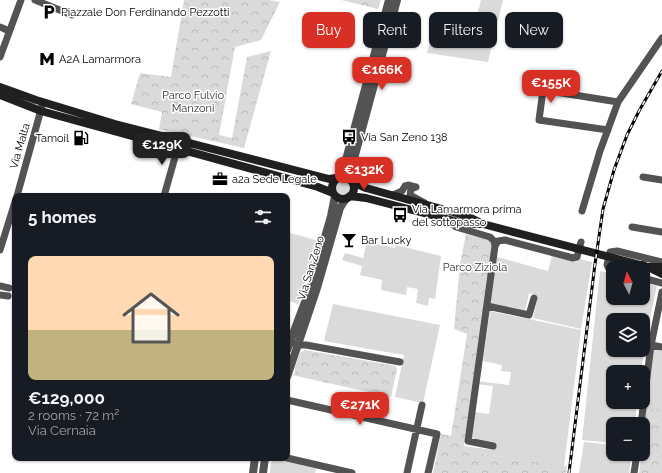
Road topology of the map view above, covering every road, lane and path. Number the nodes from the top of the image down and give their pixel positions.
1 (21, 0) edge
2 (35, 0) edge
3 (389, 0) edge
4 (397, 0) edge
5 (72, 14) dead end
6 (0, 27) edge
7 (9, 31) junction
8 (662, 38) edge
9 (0, 57) edge
10 (0, 87) edge
11 (0, 95) edge
12 (44, 102) junction
13 (618, 102) junction
14 (41, 111) junction
15 (608, 130) junction
16 (178, 145) junction
17 (338, 177) junction
18 (643, 177) dead end
19 (662, 180) edge
20 (352, 181) junction
21 (18, 193) edge
22 (165, 193) edge
23 (334, 195) junction
24 (393, 195) junction
25 (349, 197) junction
26 (426, 204) junction
27 (582, 211) dead end
28 (12, 212) edge
29 (443, 218) junction
30 (483, 224) junction
31 (632, 227) dead end
32 (662, 232) edge
33 (581, 242) dead end
34 (495, 246) junction
35 (0, 250) edge
36 (610, 261) edge
37 (625, 261) edge
38 (662, 262) edge
39 (650, 267) edge
40 (662, 267) edge
41 (650, 268) edge
42 (662, 274) edge
43 (650, 280) edge
44 (662, 283) edge
45 (0, 286) edge
46 (10, 288) dead end
47 (662, 292) edge
48 (0, 295) edge
49 (8, 296) dead end
50 (534, 298) dead end
51 (487, 306) junction
52 (651, 344) junction
53 (292, 346) edge
54 (662, 347) edge
55 (290, 358) edge
56 (400, 362) dead end
57 (290, 401) edge
58 (422, 405) dead end
59 (641, 417) edge
60 (416, 429) junction
61 (493, 446) dead end
62 (290, 459) edge
63 (255, 461) edge
64 (265, 461) edge
65 (636, 461) edge
66 (253, 473) edge
67 (263, 473) edge
68 (352, 473) edge
69 (407, 473) edge
70 (428, 473) edge
71 (634, 473) edge

1 - 7 street
2 - 5 street
3 - 17 street
4 - 20 street
6 - 7 street
7 - 9 street
8 - 13 street
10 - 12 main road
11 - 14 main road
12 - 14 street, Via Malta
12 - 16 main road
13 - 15 street
13 - 15 street
14 - 16 main road
14 - 21 street, Via Malta
15 - 27 street
16 - 17 main road
16 - 22 street
16 - 23 main road
17 - 20 main road
17 - 23 main road
18 - 19 street
20 - 24 main road
20 - 25 main road
23 - 25 main road
23 - 53 street, Via San Zeno
24 - 26 main road
24 - 26 street
25 - 29 main road
25 - 53 street, Via San Zeno
26 - 30 main road
28 - 35 street
29 - 30 main road
29 - 34 street
30 - 37 main road
31 - 32 street
33 - 34 street
34 - 51 street
36 - 38 street
39 - 40 main road
41 - 42 main road
43 - 44 street
45 - 46 street
47 - 52 street
48 - 49 street
50 - 51 street
51 - 61 street
52 - 54 street
52 - 59 street
53 - 55 street, Via San Zeno
53 - 56 street
57 - 60 street
58 - 60 street
60 - 69 street
60 - 70 street
62 - 68 street
63 - 66 street
64 - 67 street
65 - 71 street

